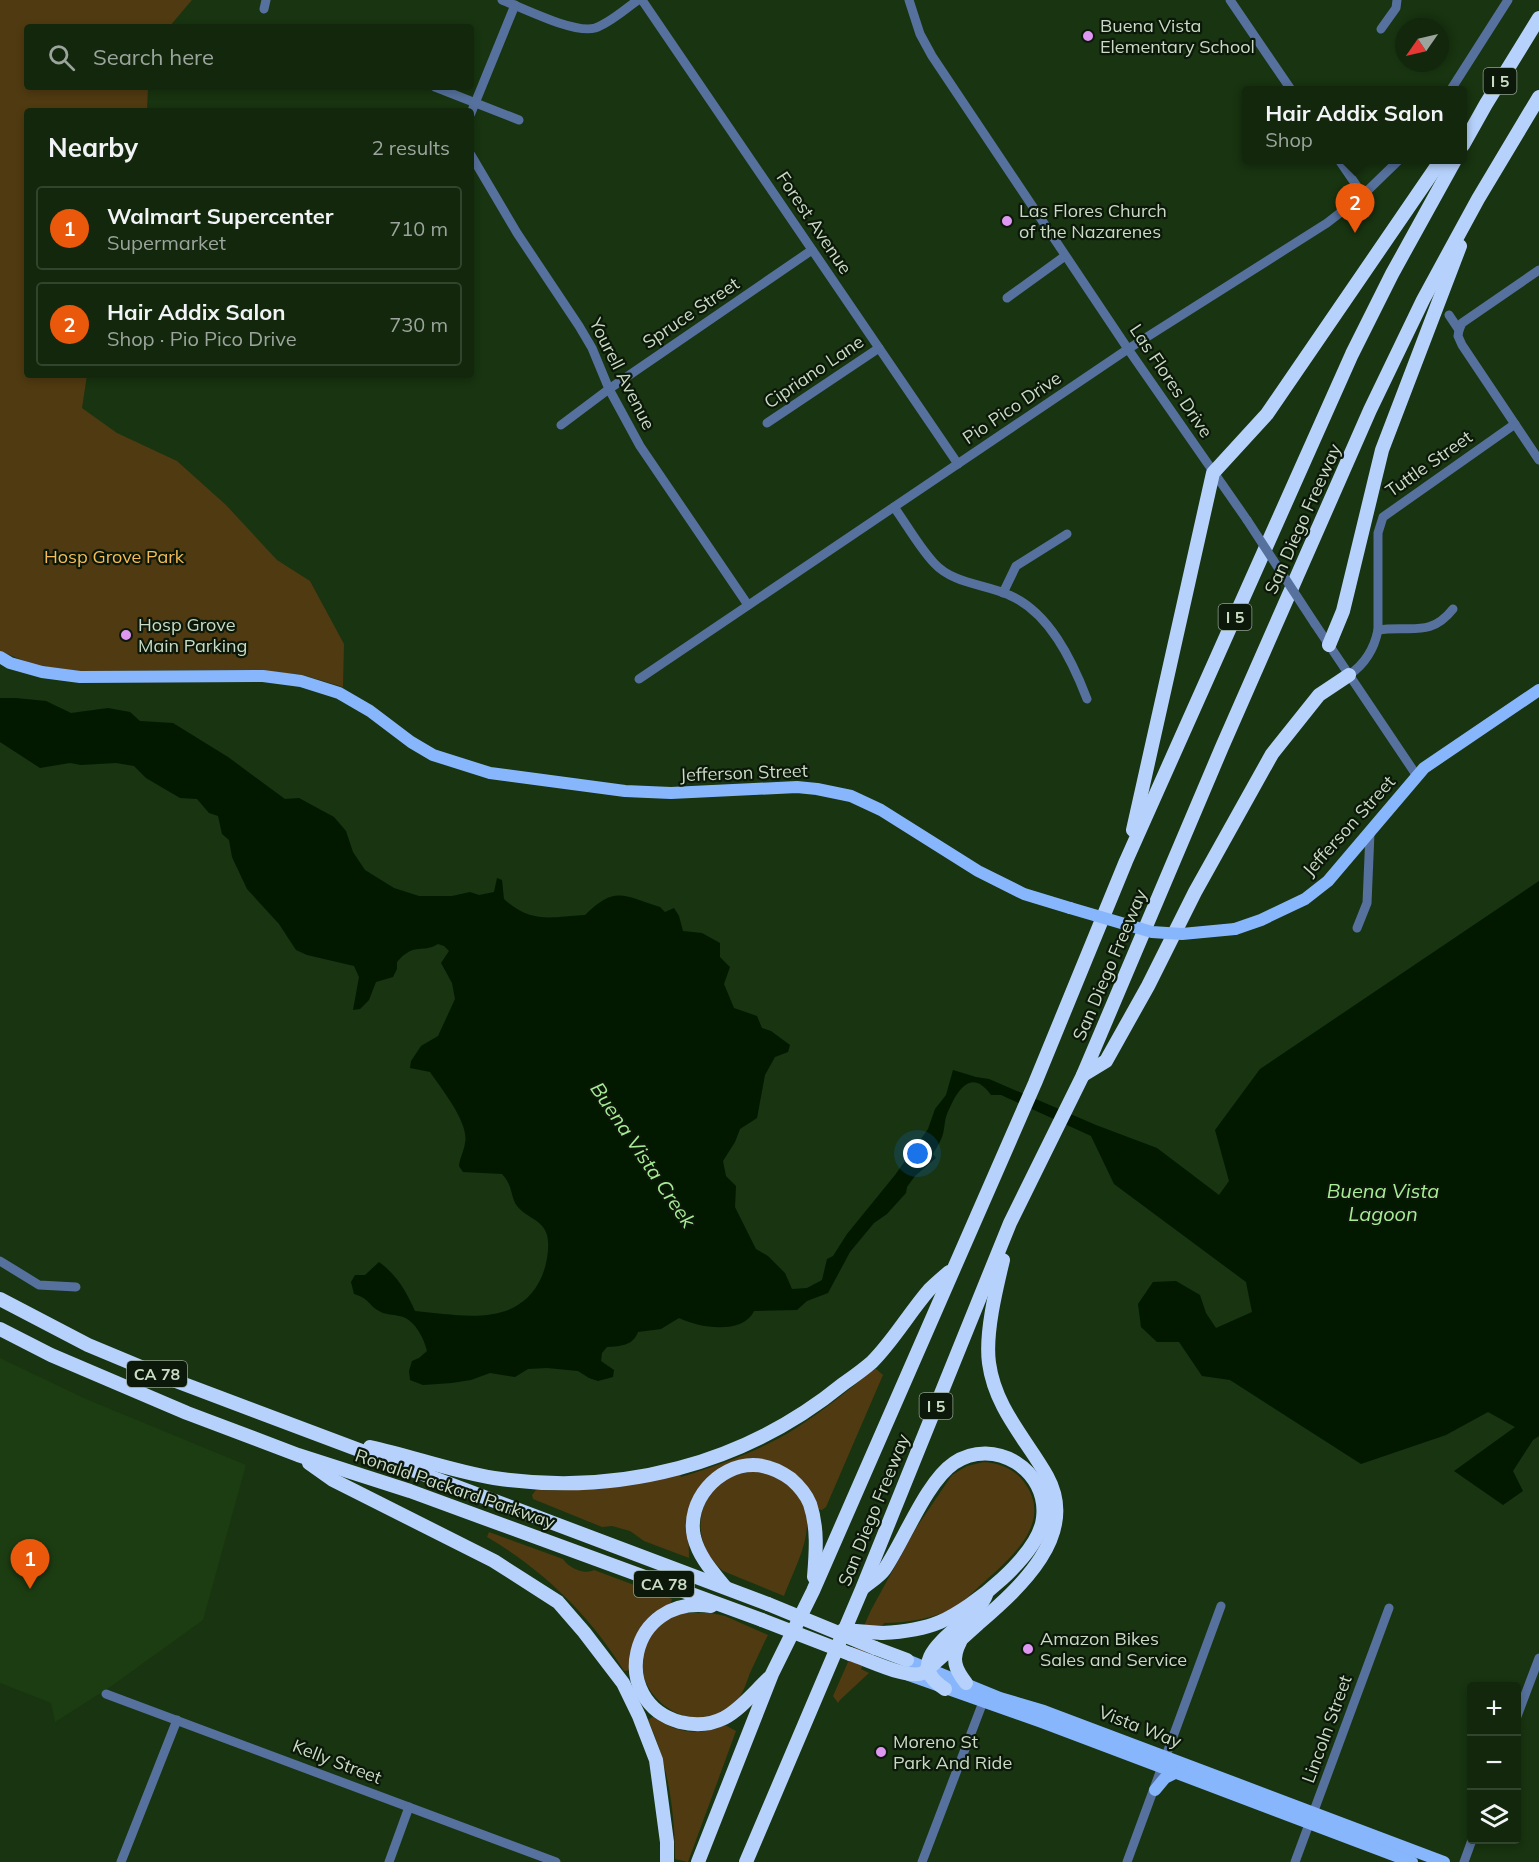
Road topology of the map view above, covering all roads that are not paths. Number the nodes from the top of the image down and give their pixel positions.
1 (502, 0) edge
2 (640, 0) edge
3 (909, 0) edge
4 (1230, 0) edge
5 (1397, 0) edge
6 (1508, 0) edge
7 (515, 5) junction
8 (1539, 18) edge
9 (1382, 29) dead end
10 (1289, 86) edge
11 (1453, 86) edge
12 (442, 90) edge
13 (1539, 97) edge
14 (475, 103) junction
15 (1486, 104) junction
16 (473, 108) edge
17 (519, 120) dead end
18 (1467, 127) edge
19 (1467, 138) edge
20 (474, 160) edge
21 (1342, 164) edge
22 (1394, 164) edge
23 (1438, 164) edge
24 (1452, 164) edge
25 (1363, 195) junction
26 (1478, 199) junction
27 (812, 250) junction
28 (1065, 255) junction
29 (1539, 270) edge
30 (1006, 298) dead end
31 (1449, 315) dead end
32 (1459, 330) junction
33 (879, 348) junction
34 (1128, 349) junction
35 (609, 389) junction
36 (767, 423) dead end
37 (1515, 424) junction
38 (561, 425) dead end
39 (1539, 460) edge
40 (958, 464) junction
41 (1214, 473) junction
42 (894, 507) junction
43 (1067, 534) dead end
44 (1003, 593) junction
45 (748, 605) junction
46 (1453, 609) dead end
47 (1378, 630) junction
48 (1329, 645) junction
49 (0, 657) edge
50 (1349, 675) junction
51 (639, 679) dead end
52 (1539, 690) edge
53 (1087, 699) dead end
54 (1417, 776) junction
55 (1370, 833) junction
56 (1126, 861) junction
57 (1357, 928) dead end
58 (1083, 1075) junction
59 (1010, 1223) junction
60 (0, 1261) edge
61 (953, 1269) junction
62 (76, 1287) dead end
63 (0, 1299) edge
64 (0, 1329) edge
65 (319, 1435) junction
66 (298, 1455) junction
67 (726, 1588) junction
68 (862, 1589) junction
69 (988, 1590) junction
70 (813, 1591) junction
71 (1221, 1606) dead end
72 (1389, 1608) dead end
73 (731, 1609) junction
74 (823, 1626) junction
75 (961, 1640) junction
76 (871, 1654) junction
77 (1539, 1658) edge
78 (905, 1666) junction
79 (928, 1668) junction
80 (772, 1674) junction
81 (966, 1683) junction
82 (945, 1689) junction
83 (106, 1694) dead end
84 (983, 1702) junction
85 (1521, 1706) edge
86 (1043, 1717) junction
87 (177, 1720) junction
88 (1163, 1762) junction
89 (1175, 1773) junction
90 (1155, 1790) junction
91 (410, 1807) junction
92 (1312, 1819) junction
93 (1470, 1844) edge
94 (121, 1862) edge
95 (388, 1862) edge
96 (556, 1862) edge
97 (667, 1862) edge
98 (698, 1862) edge
99 (746, 1862) edge
100 (922, 1862) edge
101 (1127, 1862) edge
102 (1295, 1862) edge
103 (1412, 1862) edge
104 (1444, 1862) edge
105 (1464, 1862) edge

1 - 7 street
2 - 7 street
2 - 27 street, Forest Avenue
3 - 28 street, Las Flores Drive
4 - 10 street
5 - 9 street
6 - 11 street
7 - 14 street
8 - 15 highway, I 5
12 - 14 street
13 - 26 highway, San Diego Freeway / I 5
14 - 16 street
14 - 17 street
15 - 18 highway
15 - 19 highway, I 5
20 - 35 street, Yourell Avenue
21 - 25 street
22 - 25 street, Pio Pico Drive
23 - 41 highway
24 - 56 highway, San Diego Freeway / I 5
25 - 34 street, Pio Pico Drive
26 - 48 highway
26 - 58 highway, San Diego Freeway / I 5
27 - 33 street, Forest Avenue
27 - 35 street, Spruce Street
28 - 30 street
28 - 34 street, Las Flores Drive
29 - 32 street
31 - 32 street
32 - 37 street
33 - 36 street, Cipriano Lane
33 - 40 street, Forest Avenue
34 - 40 street, Pio Pico Drive
34 - 41 street, Las Flores Drive
35 - 38 street, Spruce Street
35 - 45 street, Yourell Avenue
37 - 39 street
37 - 47 street, Tuttle Street
40 - 42 street, Pio Pico Drive
41 - 48 street, Las Flores Drive, bridge
41 - 56 highway
42 - 44 street
42 - 45 street, Pio Pico Drive
43 - 44 street
44 - 53 street
45 - 51 street, Pio Pico Drive
46 - 47 street
47 - 50 street, Tuttle Street
48 - 50 street, Las Flores Drive
49 - 55 main road, Jefferson Street, bridge
50 - 54 street, Las Flores Drive
50 - 58 highway
52 - 54 main road, Jefferson Street
54 - 55 main road, Jefferson Street
55 - 57 street
56 - 61 highway, San Diego Freeway / I 5
58 - 59 highway, San Diego Freeway / I 5
59 - 68 highway, San Diego Freeway / I 5
59 - 75 highway
60 - 62 street
61 - 65 highway
61 - 70 highway, San Diego Freeway / I 5
63 - 65 highway, Ronald Packard Parkway / CA 78
64 - 66 highway, Ronald Packard Parkway / CA 78
65 - 67 highway, Ronald Packard Parkway / CA 78
66 - 73 highway, Ronald Packard Parkway / CA 78
66 - 97 highway
67 - 70 highway
67 - 74 highway, Ronald Packard Parkway / CA 78, bridge
68 - 69 highway
68 - 99 highway, San Diego Freeway / I 5
69 - 74 highway, bridge
69 - 79 highway
70 - 80 highway, San Diego Freeway / I 5
71 - 88 street
72 - 92 street, Lincoln Street
73 - 76 highway, Ronald Packard Parkway / CA 78, bridge
73 - 80 highway
74 - 76 highway, Vista Way, bridge
75 - 79 highway
75 - 81 highway
76 - 78 highway, Vista Way
77 - 85 street
78 - 79 highway
78 - 82 main road, Vista Way
79 - 81 main road, Vista Way
79 - 82 highway
80 - 98 highway, San Diego Freeway / I 5
81 - 86 main road, Vista Way
82 - 84 main road, Vista Way
83 - 87 street, Kelly Street
84 - 86 main road, Vista Way
84 - 100 street
86 - 88 main road, Vista Way
87 - 91 street, Kelly Street
87 - 94 street
88 - 89 main road, Vista Way
88 - 90 street
88 - 92 main road, Vista Way
89 - 90 main road
89 - 92 main road, Vista Way
90 - 101 street
91 - 95 street
91 - 96 street, Kelly Street
92 - 102 street, Lincoln Street
92 - 103 main road, Vista Way
92 - 104 main road, Vista Way
93 - 105 street

